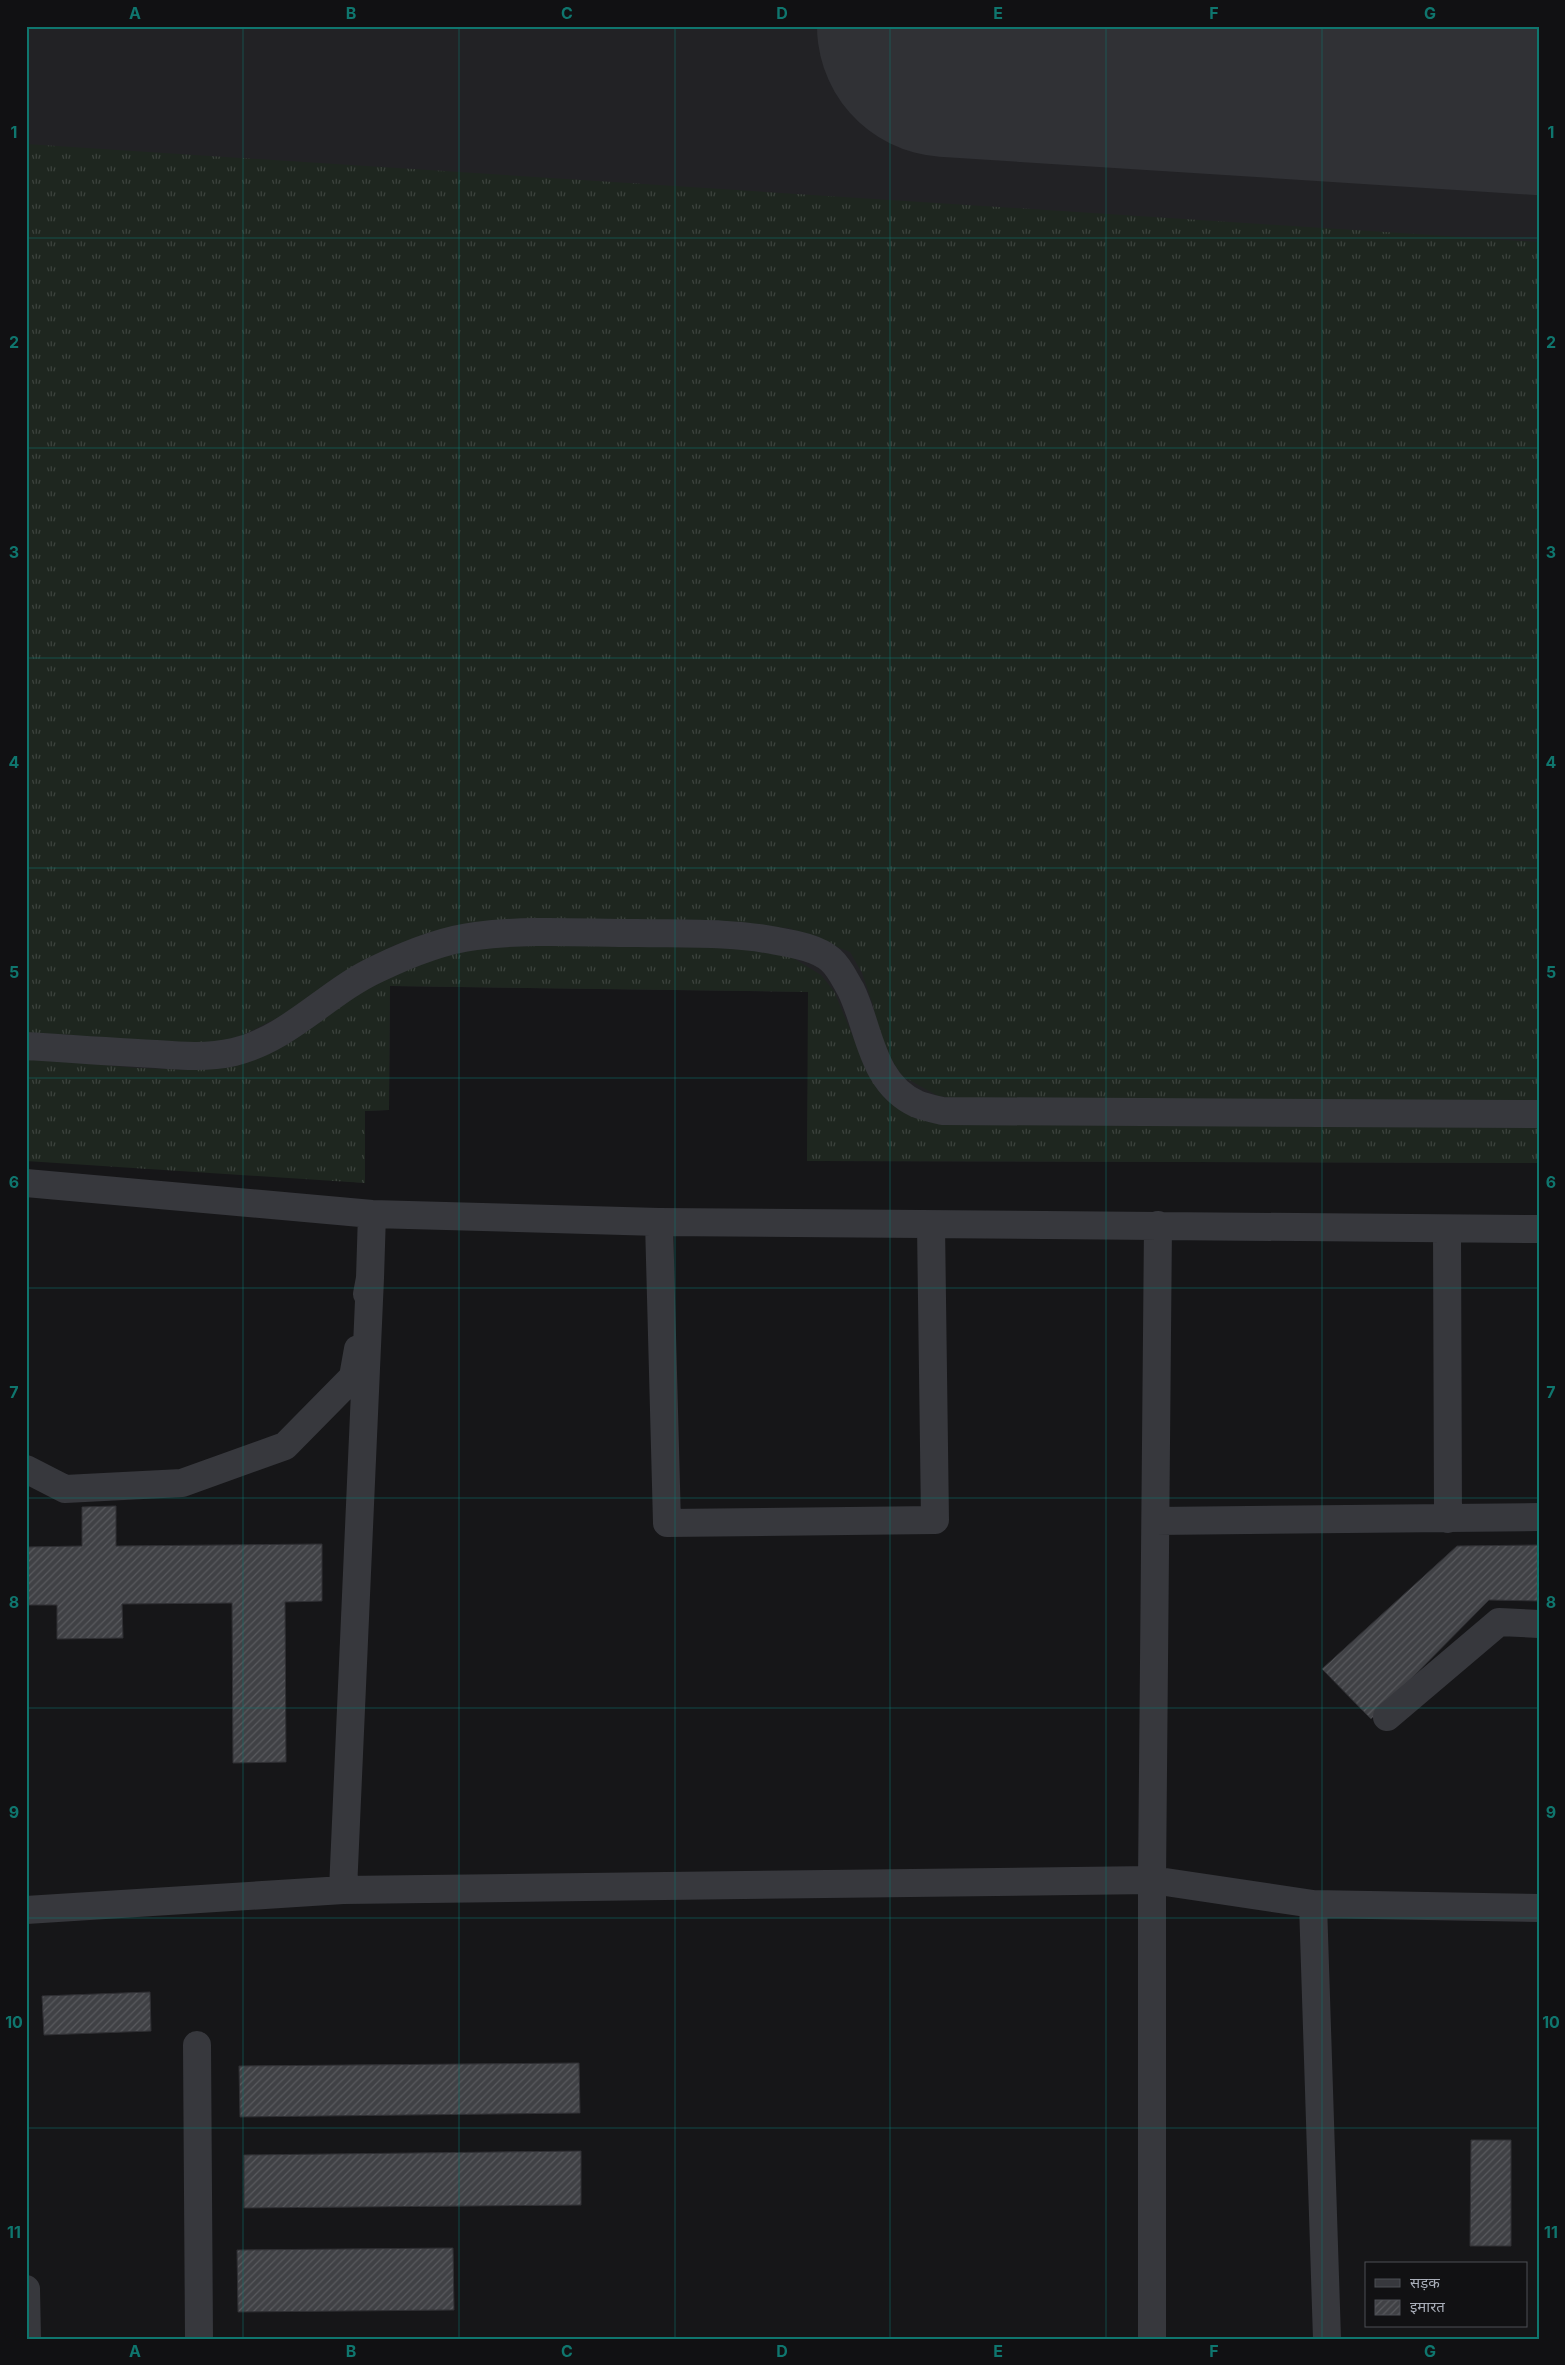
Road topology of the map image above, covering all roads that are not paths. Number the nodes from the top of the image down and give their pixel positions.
1 (26, 1046) edge
2 (1539, 1114) edge
3 (26, 1183) edge
4 (372, 1214) junction
5 (659, 1222) junction
6 (931, 1225) junction
7 (1158, 1225) junction
8 (1447, 1229) junction
9 (1539, 1229) edge
10 (370, 1278) junction
11 (26, 1469) edge
12 (1539, 1517) edge
13 (1448, 1519) junction
14 (1156, 1521) junction
15 (1539, 1624) edge
16 (1387, 1717) dead end
17 (1152, 1880) junction
18 (343, 1890) junction
19 (1313, 1904) junction
20 (1539, 1908) edge
21 (26, 1910) edge
22 (197, 2045) dead end
23 (26, 2289) edge
24 (27, 2339) edge
25 (199, 2339) edge
26 (1152, 2339) edge
27 (1327, 2339) edge

1 - 2 street
3 - 4 street
4 - 5 street
4 - 10 street
5 - 6 street
5 - 6 street
6 - 7 street
7 - 8 street
7 - 14 street
8 - 9 street
8 - 13 street
10 - 11 street
10 - 18 street
12 - 13 street
13 - 14 street
14 - 17 street
15 - 16 street
17 - 18 street
17 - 19 street
17 - 26 street
18 - 21 street
19 - 20 street
19 - 27 street
22 - 25 street
23 - 24 street

